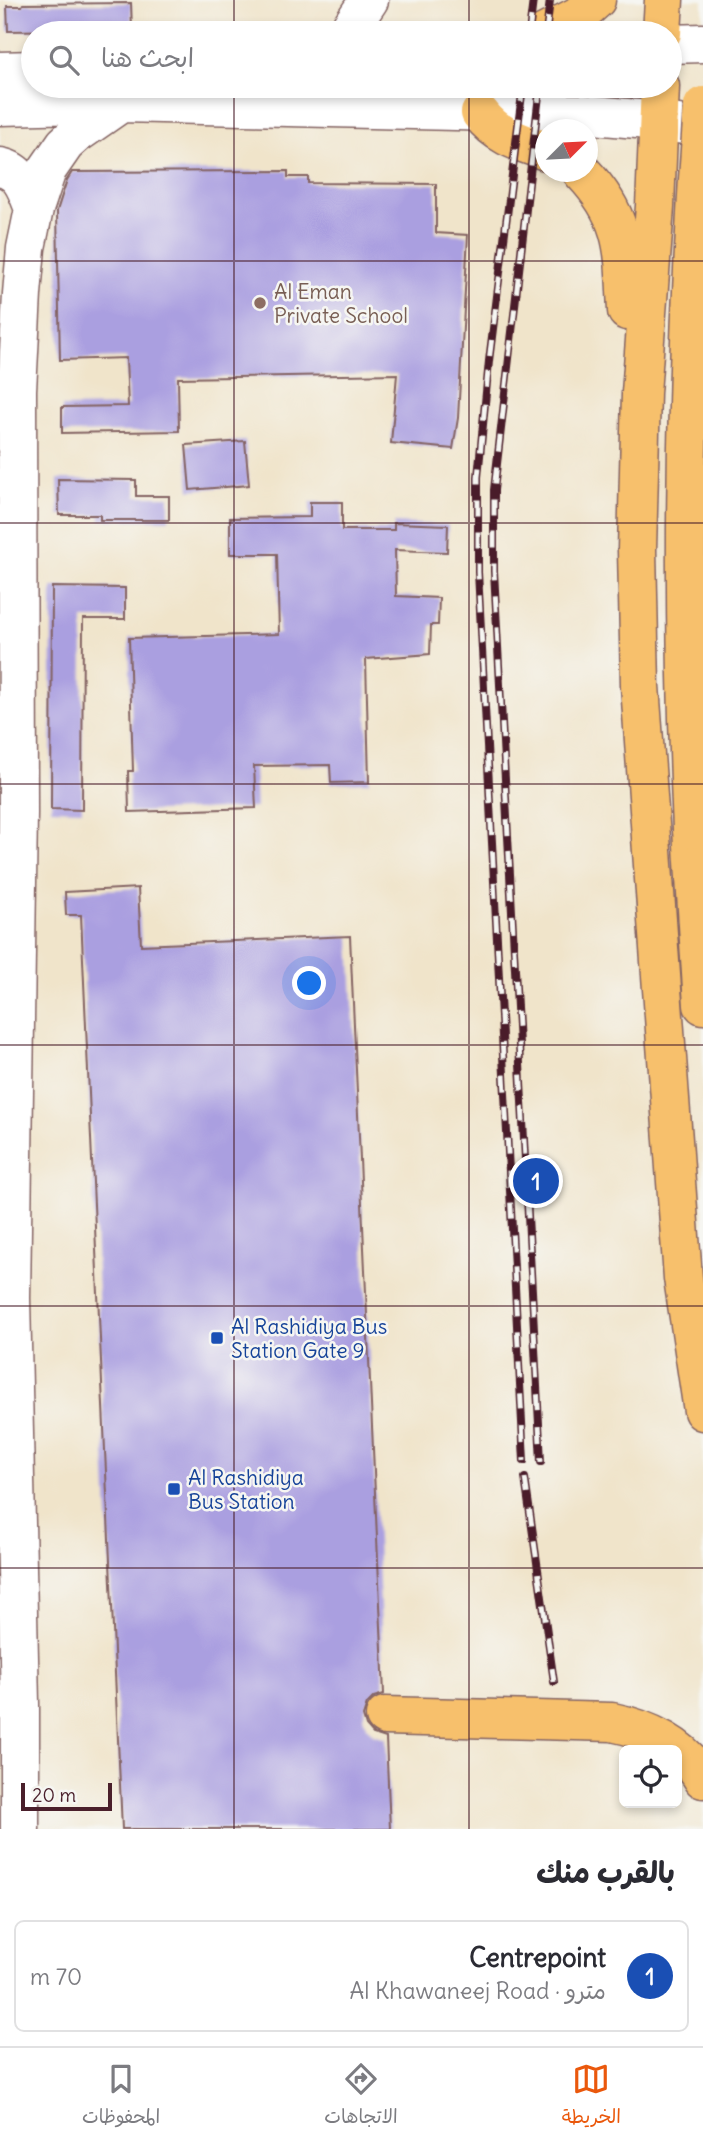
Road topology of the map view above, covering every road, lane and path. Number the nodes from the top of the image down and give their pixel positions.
1 (369, 0) edge
2 (596, 0) edge
3 (664, 0) edge
4 (355, 21) edge
5 (568, 21) edge
6 (663, 21) edge
7 (703, 43) edge
8 (682, 44) edge
9 (21, 70) edge
10 (0, 71) edge
11 (121, 103) junction
12 (660, 103) edge
13 (0, 106) edge
14 (703, 106) edge
15 (480, 113) junction
16 (703, 128) edge
17 (535, 147) edge
18 (0, 167) edge
19 (590, 182) edge
20 (34, 209) junction
21 (641, 393) junction
22 (8, 898) edge
23 (703, 1005) edge
24 (0, 1240) edge
25 (10, 1298) junction
26 (703, 1412) edge
27 (385, 1716) dead end
28 (10, 1741) edge
29 (703, 1779) edge
30 (20, 1829) edge

1 - 4 street
2 - 5 main road
3 - 6 main road
7 - 8 street
9 - 10 street
11 - 13 street
11 - 15 street
11 - 20 street
12 - 15 street
12 - 16 street
12 - 21 main road
14 - 23 main road, bridge
15 - 17 main road
18 - 20 street
19 - 21 main road
20 - 22 street
21 - 26 main road
22 - 25 street
24 - 25 street
25 - 28 street
27 - 29 main road
28 - 30 street

